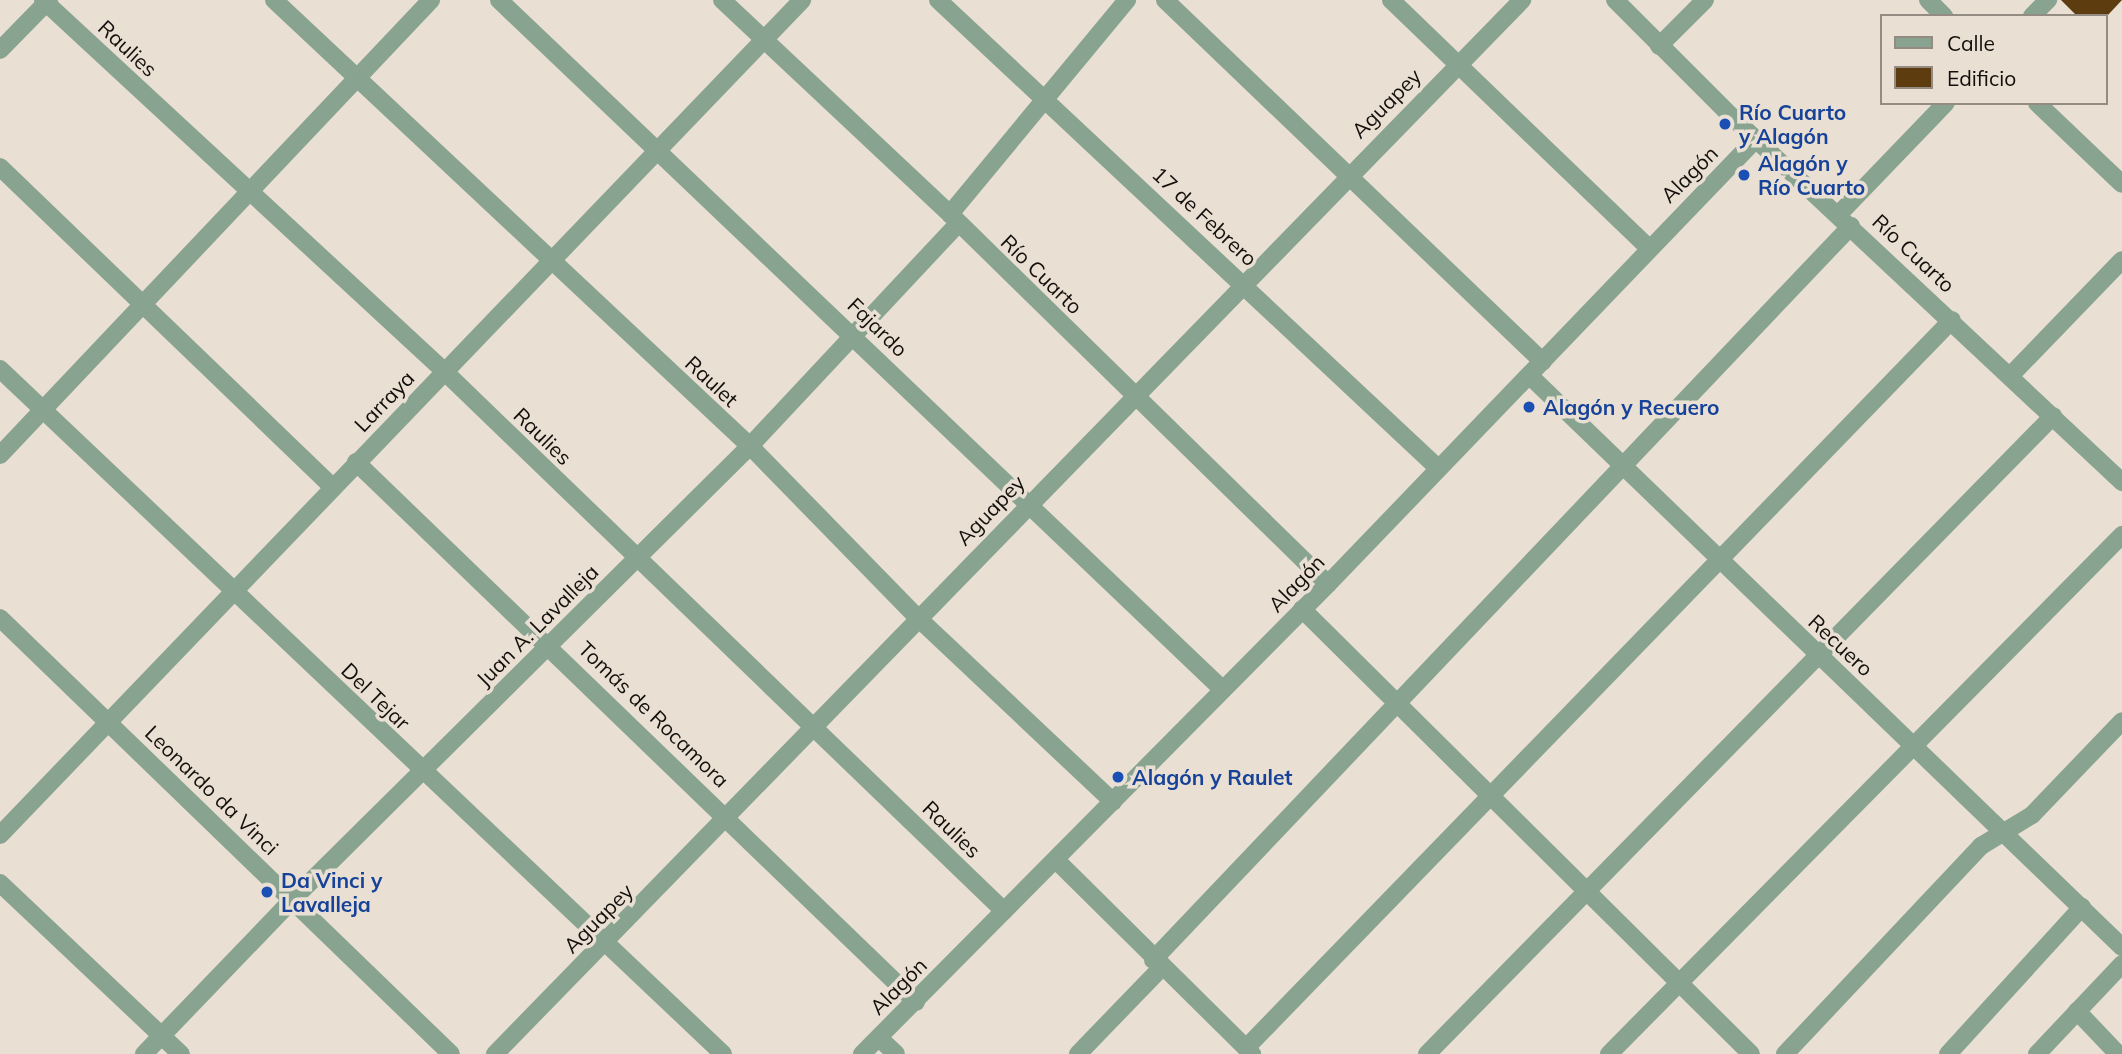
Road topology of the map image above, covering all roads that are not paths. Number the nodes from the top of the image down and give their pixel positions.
1 (274, 0) edge
2 (431, 0) edge
3 (499, 0) edge
4 (722, 0) edge
5 (802, 0) edge
6 (938, 0) edge
7 (1127, 0) edge
8 (1165, 0) edge
9 (1391, 0) edge
10 (1522, 0) edge
11 (1615, 0) edge
12 (1704, 0) edge
13 (1928, 0) edge
14 (2048, 0) edge
15 (46, 1) edge
16 (1942, 14) edge
17 (2034, 14) edge
18 (764, 40) junction
19 (1659, 46) junction
20 (0, 50) edge
21 (1457, 64) junction
22 (355, 78) junction
23 (1044, 95) junction
24 (1944, 105) edge
25 (2039, 105) edge
26 (1756, 139) junction
27 (656, 151) junction
28 (0, 167) edge
29 (1349, 173) junction
30 (2122, 184) edge
31 (248, 191) junction
32 (954, 219) junction
33 (1845, 220) junction
34 (1648, 247) junction
35 (2122, 260) edge
36 (550, 263) junction
37 (1243, 284) junction
38 (143, 303) junction
39 (1952, 320) junction
40 (855, 337) junction
41 (1543, 362) junction
42 (0, 369) edge
43 (444, 372) junction
44 (1530, 376) junction
45 (2010, 376) junction
46 (1134, 395) junction
47 (43, 410) junction
48 (2053, 416) junction
49 (750, 446) junction
50 (0, 455) edge
51 (356, 463) junction
52 (1623, 467) junction
53 (1438, 468) junction
54 (2122, 482) edge
55 (332, 486) junction
56 (1027, 504) junction
57 (2122, 535) edge
58 (1717, 559) junction
59 (636, 560) junction
60 (1328, 584) junction
61 (236, 593) junction
62 (1302, 610) junction
63 (0, 618) edge
64 (918, 618) junction
65 (548, 644) junction
66 (1816, 653) junction
67 (1223, 690) junction
68 (1396, 704) junction
69 (2122, 721) edge
70 (109, 722) junction
71 (814, 726) junction
72 (1915, 745) junction
73 (423, 772) junction
74 (1493, 796) junction
75 (1113, 802) junction
76 (729, 817) junction
77 (2006, 831) junction
78 (0, 835) edge
79 (1056, 860) junction
80 (0, 883) edge
81 (1590, 892) junction
82 (293, 899) junction
83 (2082, 907) junction
84 (1004, 911) junction
85 (608, 942) junction
86 (2122, 947) edge
87 (1157, 964) junction
88 (2122, 964) edge
89 (1679, 983) junction
90 (916, 1002) junction
91 (2077, 1011) junction
92 (162, 1036) junction
93 (879, 1038) junction
94 (1249, 1051) edge
95 (144, 1054) edge
96 (181, 1054) edge
97 (451, 1054) edge
98 (495, 1054) edge
99 (723, 1054) edge
100 (862, 1054) edge
101 (896, 1054) edge
102 (1078, 1054) edge
103 (1427, 1054) edge
104 (1609, 1054) edge
105 (1751, 1054) edge
106 (1785, 1054) edge
107 (1948, 1054) edge
108 (2037, 1054) edge
109 (2118, 1054) edge

1 - 22 street, Raulet
2 - 22 street
3 - 27 street, Fajardo
4 - 18 street, Río Cuarto
5 - 18 street, Larraya
6 - 23 street, 17 de Febrero
7 - 23 street, Juan A. Lavalleja
8 - 29 street
9 - 21 street
10 - 21 street, Aguapey
11 - 19 street, Río Cuarto
12 - 19 street
13 - 16 street
14 - 17 street
15 - 20 street
15 - 31 street, Raulies
18 - 27 street, Larraya
18 - 32 street, Río Cuarto
19 - 26 street, Río Cuarto
21 - 29 street, Aguapey
21 - 34 street
22 - 31 street
22 - 36 street, Raulet
23 - 32 street, Juan A. Lavalleja
23 - 37 street, 17 de Febrero
24 - 33 street
25 - 30 street
26 - 33 street, Río Cuarto
26 - 34 street, Alagón
27 - 36 street, Larraya
27 - 40 street, Fajardo
28 - 38 street
29 - 37 street, Aguapey
29 - 41 street
31 - 38 street
31 - 43 street, Raulies
32 - 40 street, Juan A. Lavalleja
32 - 46 street, Río Cuarto
33 - 39 street, Río Cuarto
33 - 52 street
34 - 41 street, Alagón
35 - 45 street
36 - 43 street, Larraya
36 - 49 street, Raulet
37 - 46 street, Aguapey
37 - 53 street, 17 de Febrero
38 - 47 street
38 - 55 street
39 - 45 street, Río Cuarto
39 - 58 street
40 - 49 street, Juan A. Lavalleja
40 - 56 street, Fajardo
41 - 44 street, Alagón
42 - 47 street, Del Tejar
43 - 51 street, Larraya
43 - 59 street, Raulies
44 - 52 street, Recuero
44 - 53 street, Alagón
45 - 48 street, Río Cuarto
46 - 56 street, Aguapey
46 - 60 street, Río Cuarto
47 - 50 street
47 - 61 street, Del Tejar
48 - 54 street, Río Cuarto
48 - 66 street
49 - 59 street, Juan A. Lavalleja
49 - 64 street, Raulet
51 - 55 street, Larraya
51 - 65 street, Tomás de Rocamora
52 - 58 street, Recuero
52 - 68 street
53 - 60 street, Alagón
55 - 61 street, Larraya
56 - 64 street, Aguapey
56 - 67 street, Fajardo
57 - 72 street
58 - 66 street, Recuero
58 - 74 street
59 - 65 street, Juan A. Lavalleja
59 - 71 street, Raulies
60 - 62 street, Alagón
61 - 70 street, Larraya
61 - 73 street, Del Tejar
62 - 67 street, Alagón
62 - 68 street
63 - 70 street, Leonardo da Vinci
64 - 71 street, Aguapey
64 - 75 street, Raulet
65 - 73 street, Juan A. Lavalleja
65 - 76 street, Tomás de Rocamora
66 - 72 street, Recuero
66 - 81 street
67 - 75 street, Alagón
68 - 74 street
68 - 87 street
69 - 77 street
70 - 78 street, Larraya
70 - 82 street, Leonardo da Vinci
71 - 76 street, Aguapey
71 - 84 street, Raulies
72 - 77 street, Recuero
72 - 89 street
73 - 82 street, Juan A. Lavalleja
73 - 85 street, Del Tejar
74 - 81 street
74 - 94 street
75 - 79 street, Alagón
76 - 85 street, Aguapey
76 - 90 street, Tomás de Rocamora
77 - 83 street, Recuero
77 - 106 street
79 - 84 street, Alagón
79 - 87 street
80 - 92 street
81 - 89 street
81 - 103 street
82 - 92 street, Juan A. Lavalleja
82 - 97 street, Leonardo da Vinci
83 - 86 street, Recuero
83 - 107 street
84 - 90 street, Alagón
85 - 98 street, Aguapey
85 - 99 street, Del Tejar
87 - 94 street
87 - 102 street
88 - 91 street
89 - 104 street
89 - 105 street
90 - 93 street, Alagón
91 - 108 street
91 - 109 street
92 - 95 street, Juan A. Lavalleja
92 - 96 street
93 - 100 street, Alagón
93 - 101 street

